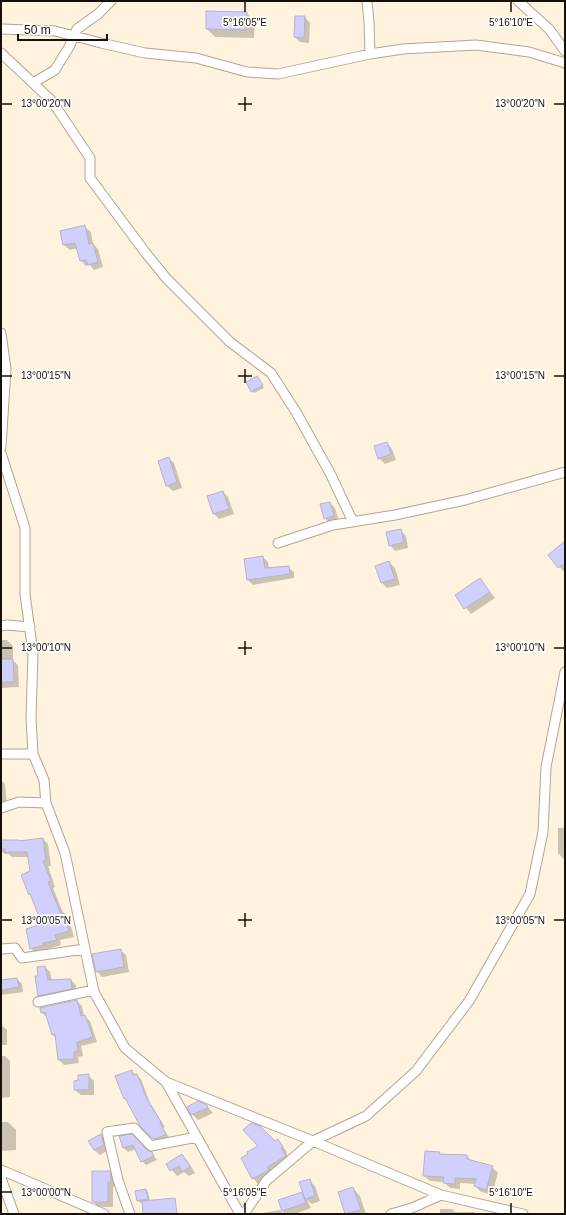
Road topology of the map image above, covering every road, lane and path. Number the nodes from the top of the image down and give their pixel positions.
1 (111, 1) edge
2 (367, 1) edge
3 (518, 1) edge
4 (1, 29) edge
5 (74, 36) junction
6 (565, 51) edge
7 (1, 52) edge
8 (370, 54) junction
9 (565, 63) edge
10 (33, 83) junction
11 (1, 333) edge
12 (1, 447) edge
13 (1, 453) edge
14 (565, 472) edge
15 (353, 522) junction
16 (278, 544) dead end
17 (1, 626) edge
18 (30, 627) junction
19 (565, 672) edge
20 (1, 754) edge
21 (33, 754) junction
22 (46, 803) junction
23 (1, 808) edge
24 (1, 949) edge
25 (85, 949) junction
26 (94, 990) junction
27 (38, 1002) dead end
28 (166, 1082) junction
29 (197, 1137) junction
30 (313, 1141) junction
31 (1, 1170) edge
32 (1, 1178) edge
33 (441, 1195) junction
34 (14, 1214) edge
35 (104, 1214) edge
36 (130, 1214) edge
37 (240, 1214) edge
38 (244, 1214) edge
39 (391, 1214) edge
40 (523, 1214) edge

1 - 5 street
2 - 8 street
3 - 6 street
4 - 5 street
5 - 8 street
5 - 10 street
7 - 10 street
8 - 9 street
10 - 15 street
11 - 12 street
13 - 18 street
14 - 15 street
15 - 16 street
17 - 18 street
18 - 21 street
19 - 30 street
20 - 21 street
21 - 22 street
22 - 23 street
22 - 25 street
24 - 25 street
25 - 26 street
26 - 27 street
26 - 28 street
28 - 29 street
28 - 30 street
29 - 36 street
29 - 37 street
30 - 33 street
30 - 38 street
31 - 35 street
32 - 34 street
33 - 39 street
33 - 40 street

